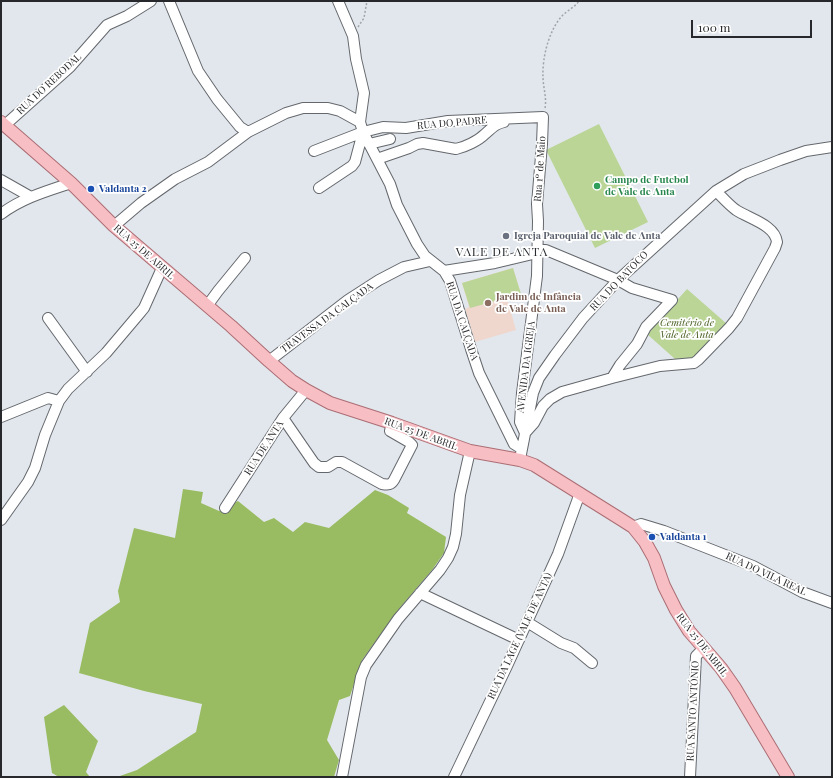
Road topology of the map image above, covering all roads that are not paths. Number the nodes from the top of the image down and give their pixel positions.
1 (152, 1) edge
2 (169, 1) edge
3 (338, 1) edge
4 (508, 118) junction
5 (543, 118) joint
6 (360, 122) junction
7 (3, 124) edge
8 (248, 132) junction
9 (363, 132) junction
10 (390, 139) dead end
11 (369, 144) junction
12 (832, 147) edge
13 (314, 151) dead end
14 (377, 159) junction
15 (1, 180) edge
16 (71, 183) junction
17 (319, 188) dead end
18 (716, 191) junction
19 (31, 197) junction
20 (1, 214) edge
21 (114, 226) junction
22 (537, 252) junction
23 (245, 258) dead end
24 (430, 261) junction
25 (162, 268) junction
26 (444, 272) junction
27 (618, 280) junction
28 (207, 306) junction
29 (48, 318) dead end
30 (269, 361) junction
31 (86, 372) junction
32 (612, 378) junction
33 (306, 390) junction
34 (59, 401) junction
35 (1, 417) edge
36 (284, 418) junction
37 (392, 423) junction
38 (525, 433) junction
39 (470, 451) junction
40 (521, 454) junction
41 (580, 493) junction
42 (225, 508) dead end
43 (1, 520) edge
44 (633, 527) junction
45 (420, 593) junction
46 (832, 603) edge
47 (527, 622) junction
48 (519, 640) junction
49 (704, 648) junction
50 (592, 663) dead end
51 (342, 777) edge
52 (454, 777) edge
53 (690, 777) edge
54 (788, 777) edge

1 - 7 street, RUA DO REBODAL
2 - 8 street
3 - 6 street
4 - 5 street, RUA DO PADRE
4 - 9 street, RUA DO PADRE
4 - 14 street
5 - 22 street, Rua 1º de Maio
6 - 8 street
6 - 9 street, RUA DA CALÇADA
7 - 16 main road, RUA 25 DE ABRIL
8 - 21 street
9 - 11 street, RUA DA CALÇADA
9 - 13 street, RUA DO PADRE
9 - 17 street
10 - 11 street
11 - 14 street, RUA DA CALÇADA
12 - 18 street, RUA DO BATOCO
14 - 24 street, RUA DA CALÇADA
15 - 19 street
16 - 19 street
16 - 21 main road, RUA 25 DE ABRIL
18 - 27 street, RUA DO BATOCO
18 - 32 street
19 - 20 street
21 - 25 main road, RUA 25 DE ABRIL
22 - 26 street
22 - 27 street
22 - 38 street, AVENIDA DA IGREJA
23 - 28 street
24 - 26 street, RUA DA CALÇADA
24 - 30 street, TRAVESSA DA CALÇADA
25 - 28 main road, RUA 25 DE ABRIL
25 - 31 street
26 - 40 street, RUA DA CALÇADA
27 - 32 street
27 - 38 street, RUA DO BATOCO
28 - 30 main road, RUA 25 DE ABRIL
29 - 31 street
30 - 33 main road, RUA 25 DE ABRIL
31 - 34 street
32 - 38 street
33 - 36 street, RUA DE ANTA
33 - 37 main road, RUA 25 DE ABRIL
34 - 35 street
34 - 43 street
36 - 37 street
36 - 42 street, RUA DE ANTA
37 - 39 main road, RUA 25 DE ABRIL
38 - 40 street, RUA DO BATOCO
39 - 40 main road, RUA 25 DE ABRIL
39 - 45 street
40 - 41 main road, RUA 25 DE ABRIL
41 - 44 main road, RUA 25 DE ABRIL
41 - 47 street, RUA DA LAGE (VALE DE ANTA)
44 - 46 street, RUA DO VILA REAL
44 - 49 main road, RUA 25 DE ABRIL
45 - 48 street
45 - 51 street
47 - 48 street, RUA DA LAGE (VALE DE ANTA)
47 - 50 street
48 - 52 street, RUA DA LAGE (VALE DE ANTA)
49 - 53 street, RUA SANTO ANTÓNIO
49 - 54 main road, RUA 25 DE ABRIL

